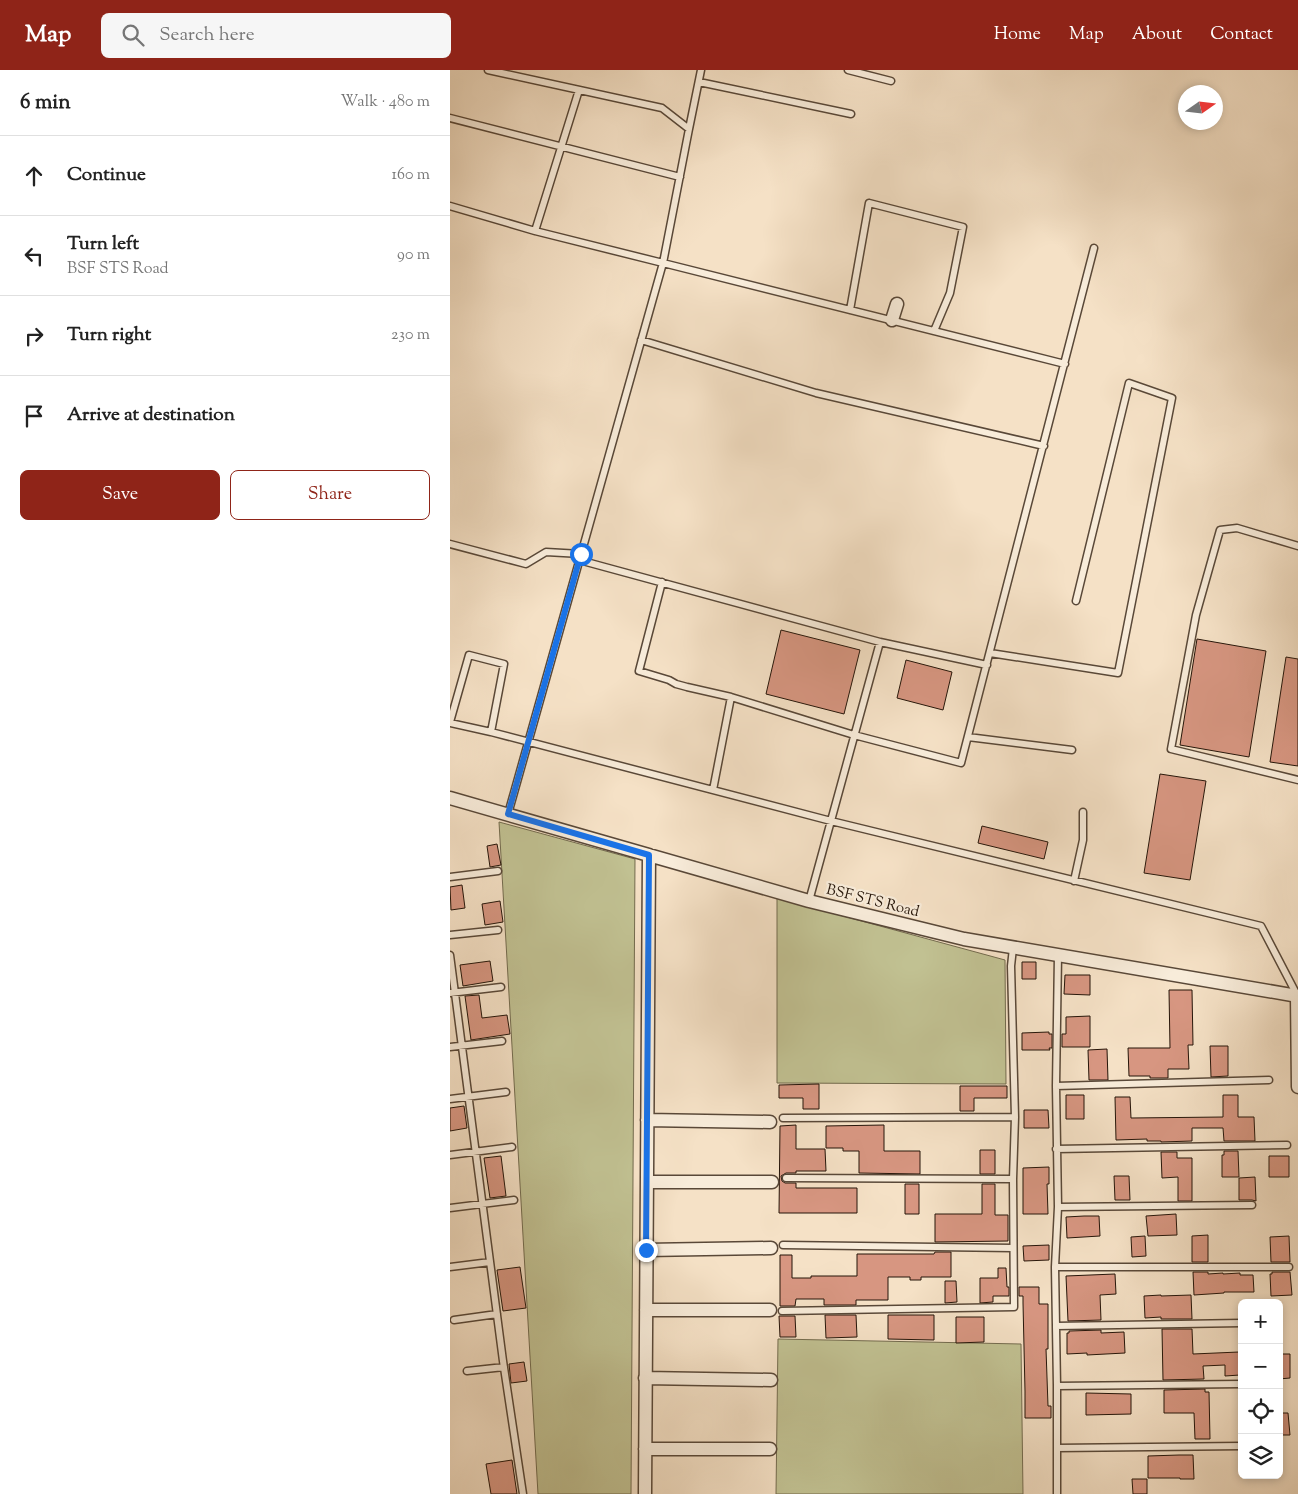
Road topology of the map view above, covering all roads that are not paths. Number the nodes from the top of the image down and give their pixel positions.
1 (488, 70) edge
2 (702, 70) edge
3 (848, 70) edge
4 (891, 81) dead end
5 (699, 82) junction
6 (579, 90) junction
7 (851, 114) dead end
8 (450, 118) edge
9 (690, 129) junction
10 (562, 148) junction
11 (680, 177) junction
12 (450, 206) edge
13 (535, 231) junction
14 (1094, 248) dead end
15 (663, 263) junction
16 (897, 304) dead end
17 (850, 310) junction
18 (892, 320) junction
19 (934, 331) junction
20 (641, 340) junction
21 (1065, 364) junction
22 (1044, 446) junction
23 (450, 544) edge
24 (1298, 546) edge
25 (580, 557) junction
26 (662, 582) junction
27 (1076, 601) dead end
28 (880, 642) junction
29 (990, 653) junction
30 (987, 665) junction
31 (732, 697) junction
32 (450, 723) edge
33 (491, 732) junction
34 (854, 735) junction
35 (968, 738) junction
36 (528, 742) junction
37 (1072, 750) dead end
38 (1298, 780) edge
39 (713, 790) junction
40 (450, 798) edge
41 (1084, 812) dead end
42 (508, 814) junction
43 (831, 821) junction
44 (649, 855) junction
45 (498, 871) dead end
46 (450, 877) edge
47 (1074, 881) junction
48 (809, 901) junction
49 (498, 930) dead end
50 (450, 935) edge
51 (1013, 948) junction
52 (450, 955) edge
53 (1058, 955) junction
54 (501, 987) dead end
55 (453, 993) edge
56 (1297, 996) edge
57 (502, 1040) dead end
58 (461, 1045) junction
59 (450, 1046) edge
60 (1298, 1049) edge
61 (1270, 1080) dead end
62 (1056, 1086) junction
63 (1298, 1087) edge
64 (506, 1092) dead end
65 (469, 1096) junction
66 (450, 1099) edge
67 (1015, 1117) junction
68 (783, 1118) dead end
69 (648, 1120) junction
70 (770, 1122) dead end
71 (1287, 1145) dead end
72 (512, 1147) dead end
73 (1056, 1149) junction
74 (477, 1152) junction
75 (450, 1155) edge
76 (786, 1178) dead end
77 (1013, 1179) junction
78 (647, 1182) junction
79 (772, 1182) dead end
80 (514, 1200) dead end
81 (483, 1204) junction
82 (1252, 1205) dead end
83 (1058, 1207) junction
84 (450, 1208) edge
85 (777, 1247) joint
86 (1013, 1248) junction
87 (646, 1250) junction
88 (490, 1262) junction
89 (450, 1267) edge
90 (1055, 1267) junction
91 (1289, 1267) dead end
92 (646, 1310) junction
93 (776, 1311) joint
94 (497, 1314) junction
95 (454, 1320) dead end
96 (1238, 1323) edge
97 (1056, 1326) junction
98 (504, 1367) junction
99 (467, 1371) dead end
100 (645, 1378) junction
101 (771, 1380) dead end
102 (1238, 1384) edge
103 (1057, 1386) junction
104 (1238, 1446) edge
105 (1057, 1448) junction
106 (645, 1449) junction
107 (770, 1449) dead end
108 (523, 1494) edge
109 (644, 1494) edge
110 (1057, 1494) edge

1 - 6 lane
2 - 5 lane
3 - 4 lane
5 - 7 lane
5 - 9 lane
6 - 9 lane
6 - 10 lane
8 - 10 lane
9 - 11 lane
10 - 11 lane
10 - 13 lane
11 - 15 lane
12 - 13 lane
13 - 15 lane
14 - 21 lane
15 - 17 lane
15 - 20 lane
16 - 18 street
17 - 18 lane
17 - 19 lane
18 - 19 lane
19 - 21 lane
20 - 22 lane
20 - 25 lane
21 - 22 lane
22 - 29 lane
23 - 25 lane
24 - 38 lane
25 - 26 lane
25 - 36 lane
26 - 28 lane
26 - 31 lane
27 - 29 lane
28 - 30 lane
28 - 34 lane
29 - 30 lane
30 - 35 lane
31 - 34 lane
31 - 39 lane
32 - 33 lane
32 - 33 lane
33 - 36 lane
34 - 35 lane
34 - 43 lane
35 - 37 lane
36 - 39 lane
36 - 42 lane
39 - 43 lane
40 - 42 street, BSF STS Road
41 - 47 lane
42 - 44 street, BSF STS Road
43 - 47 lane
43 - 48 lane
44 - 48 street, BSF STS Road
44 - 69 street
45 - 46 lane
47 - 56 lane
48 - 51 street, BSF STS Road
49 - 50 lane
51 - 53 street, BSF STS Road
51 - 67 lane
52 - 55 lane
53 - 56 street, BSF STS Road
53 - 62 lane
54 - 55 lane
55 - 58 lane
56 - 60 street
57 - 58 lane
58 - 59 lane
58 - 65 lane
60 - 63 street
61 - 62 lane
62 - 73 lane
64 - 65 lane
65 - 66 lane
65 - 74 lane
67 - 68 lane
67 - 77 lane
69 - 70 street
69 - 78 street
71 - 73 lane
72 - 74 lane
73 - 83 lane
74 - 75 lane
74 - 81 lane
76 - 77 lane
77 - 86 lane
78 - 79 street
78 - 87 street
80 - 81 lane
81 - 84 lane
81 - 88 lane
82 - 83 lane
83 - 90 lane
85 - 86 lane
85 - 87 street
86 - 93 lane
87 - 92 street
88 - 89 lane
88 - 94 lane
90 - 91 lane
90 - 97 lane
92 - 93 street
92 - 100 street
94 - 95 lane
94 - 98 lane
96 - 97 lane
97 - 103 lane
98 - 99 lane
98 - 108 lane
100 - 101 street
100 - 106 street
102 - 103 lane
103 - 105 lane
104 - 105 lane
105 - 110 lane
106 - 107 street
106 - 109 street

